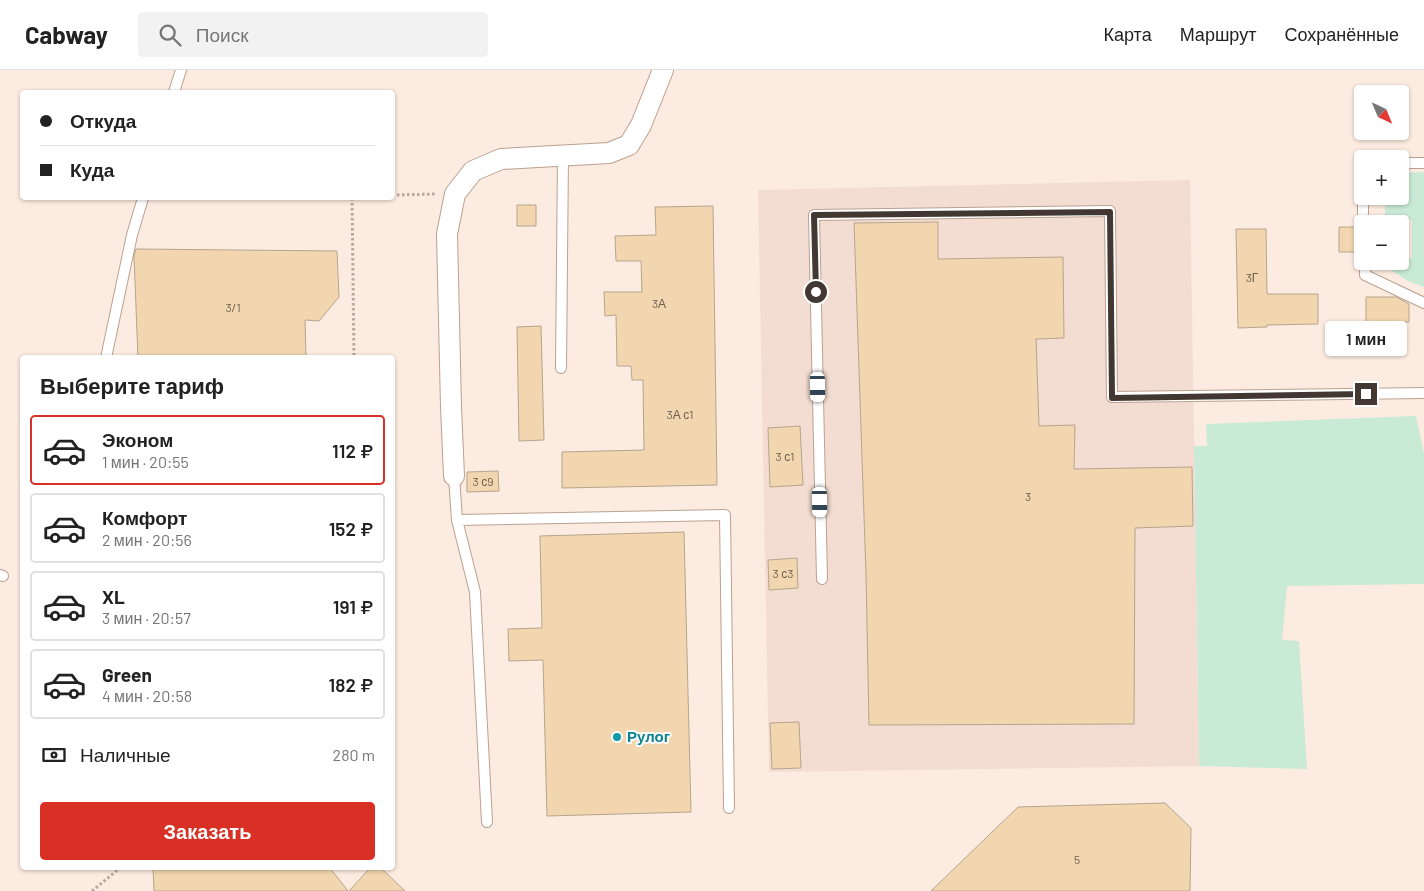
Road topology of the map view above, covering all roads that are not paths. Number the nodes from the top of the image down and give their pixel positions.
1 (181, 70) edge
2 (663, 70) edge
3 (175, 90) edge
4 (563, 156) junction
5 (1424, 163) edge
6 (1409, 164) edge
7 (142, 200) edge
8 (1363, 205) edge
9 (1363, 213) dead end
10 (1365, 270) edge
11 (1424, 303) edge
12 (107, 355) edge
13 (561, 368) dead end
14 (1424, 393) edge
15 (454, 476) joint
16 (457, 520) junction
17 (822, 579) dead end
18 (729, 808) dead end
19 (487, 822) dead end

1 - 3 lane
2 - 4 street
4 - 13 lane
4 - 15 street
5 - 6 lane
7 - 12 lane
8 - 9 lane
10 - 11 lane
14 - 17 lane
15 - 16 lane
16 - 18 lane
16 - 19 lane

